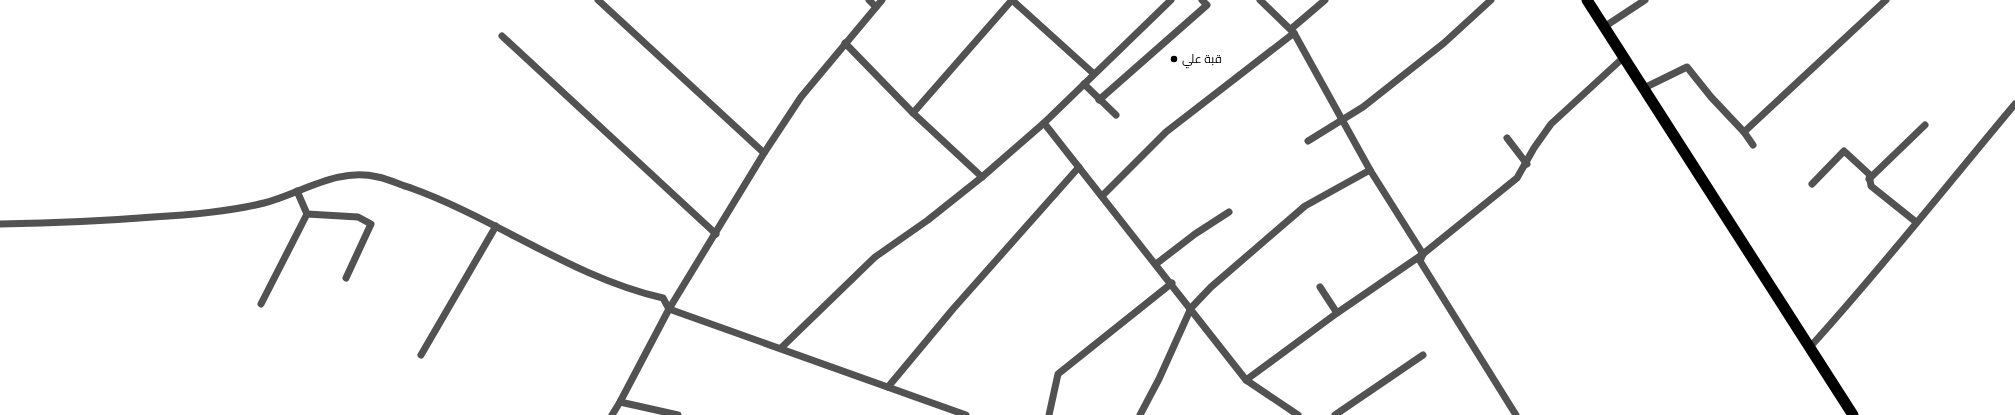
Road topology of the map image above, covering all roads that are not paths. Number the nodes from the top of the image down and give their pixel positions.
1 (598, 0) edge
2 (869, 0) edge
3 (882, 0) edge
4 (1012, 0) edge
5 (1171, 0) edge
6 (1202, 0) edge
7 (1260, 0) edge
8 (1325, 0) edge
9 (1491, 0) edge
10 (1587, 0) edge
11 (1644, 0) edge
12 (1886, 0) edge
13 (876, 7) junction
14 (1604, 27) junction
15 (1293, 31) junction
16 (502, 36) dead end
17 (846, 43) junction
18 (1624, 57) junction
19 (1094, 74) junction
20 (1084, 84) junction
21 (1644, 88) junction
22 (1100, 100) junction
23 (2015, 104) edge
24 (913, 113) junction
25 (1116, 115) dead end
26 (1342, 119) junction
27 (1044, 123) junction
28 (1925, 125) dead end
29 (1744, 132) junction
30 (1507, 138) dead end
31 (1308, 141) dead end
32 (1753, 145) dead end
33 (764, 153) junction
34 (1527, 164) junction
35 (1079, 167) junction
36 (1370, 170) junction
37 (982, 177) junction
38 (1869, 179) junction
39 (1812, 184) dead end
40 (297, 190) junction
41 (1102, 196) junction
42 (1229, 212) dead end
43 (306, 214) junction
44 (1916, 222) junction
45 (0, 224) edge
46 (496, 226) junction
47 (716, 234) junction
48 (1422, 254) junction
49 (1156, 264) junction
50 (346, 278) dead end
51 (1172, 283) junction
52 (1320, 287) dead end
53 (261, 304) dead end
54 (1191, 308) junction
55 (669, 309) junction
56 (1337, 313) junction
57 (1810, 347) junction
58 (780, 348) junction
59 (421, 355) dead end
60 (1423, 355) dead end
61 (1246, 380) junction
62 (888, 387) junction
63 (620, 402) junction
64 (612, 415) edge
65 (678, 415) edge
66 (966, 415) edge
67 (1049, 415) edge
68 (1140, 415) edge
69 (1298, 415) edge
70 (1335, 415) edge
71 (1516, 415) edge
72 (1853, 415) edge

1 - 33 street
2 - 13 street
3 - 13 street
4 - 19 street
4 - 24 street
5 - 19 street
6 - 22 street
7 - 15 street
8 - 15 street
9 - 26 street
10 - 14 highway
11 - 14 street
12 - 29 street
13 - 17 street
14 - 18 highway
15 - 26 street
15 - 41 street
16 - 47 street
17 - 24 street
17 - 33 street
18 - 21 highway
18 - 34 street
19 - 20 street
20 - 22 street
20 - 27 street
21 - 29 street
21 - 57 highway
22 - 25 street
23 - 44 street
24 - 37 street
26 - 31 street
26 - 36 street
27 - 35 street
27 - 37 street
28 - 38 street
29 - 32 street
30 - 34 street
33 - 47 street
34 - 48 street
35 - 41 street
35 - 62 street
36 - 48 street
36 - 54 street
37 - 58 street
38 - 39 street
38 - 44 street
40 - 43 street
40 - 45 street
40 - 46 street
41 - 49 street
42 - 49 street
43 - 50 street
43 - 53 street
44 - 57 street
46 - 55 street
46 - 59 street
47 - 55 street
48 - 56 street
48 - 71 street
49 - 51 street
51 - 54 street
51 - 67 street
52 - 56 street
54 - 61 street
54 - 68 street
55 - 58 street
55 - 63 street
56 - 61 street
57 - 72 highway
58 - 62 street
60 - 70 street
61 - 69 street
62 - 66 street
63 - 64 street
63 - 65 street

